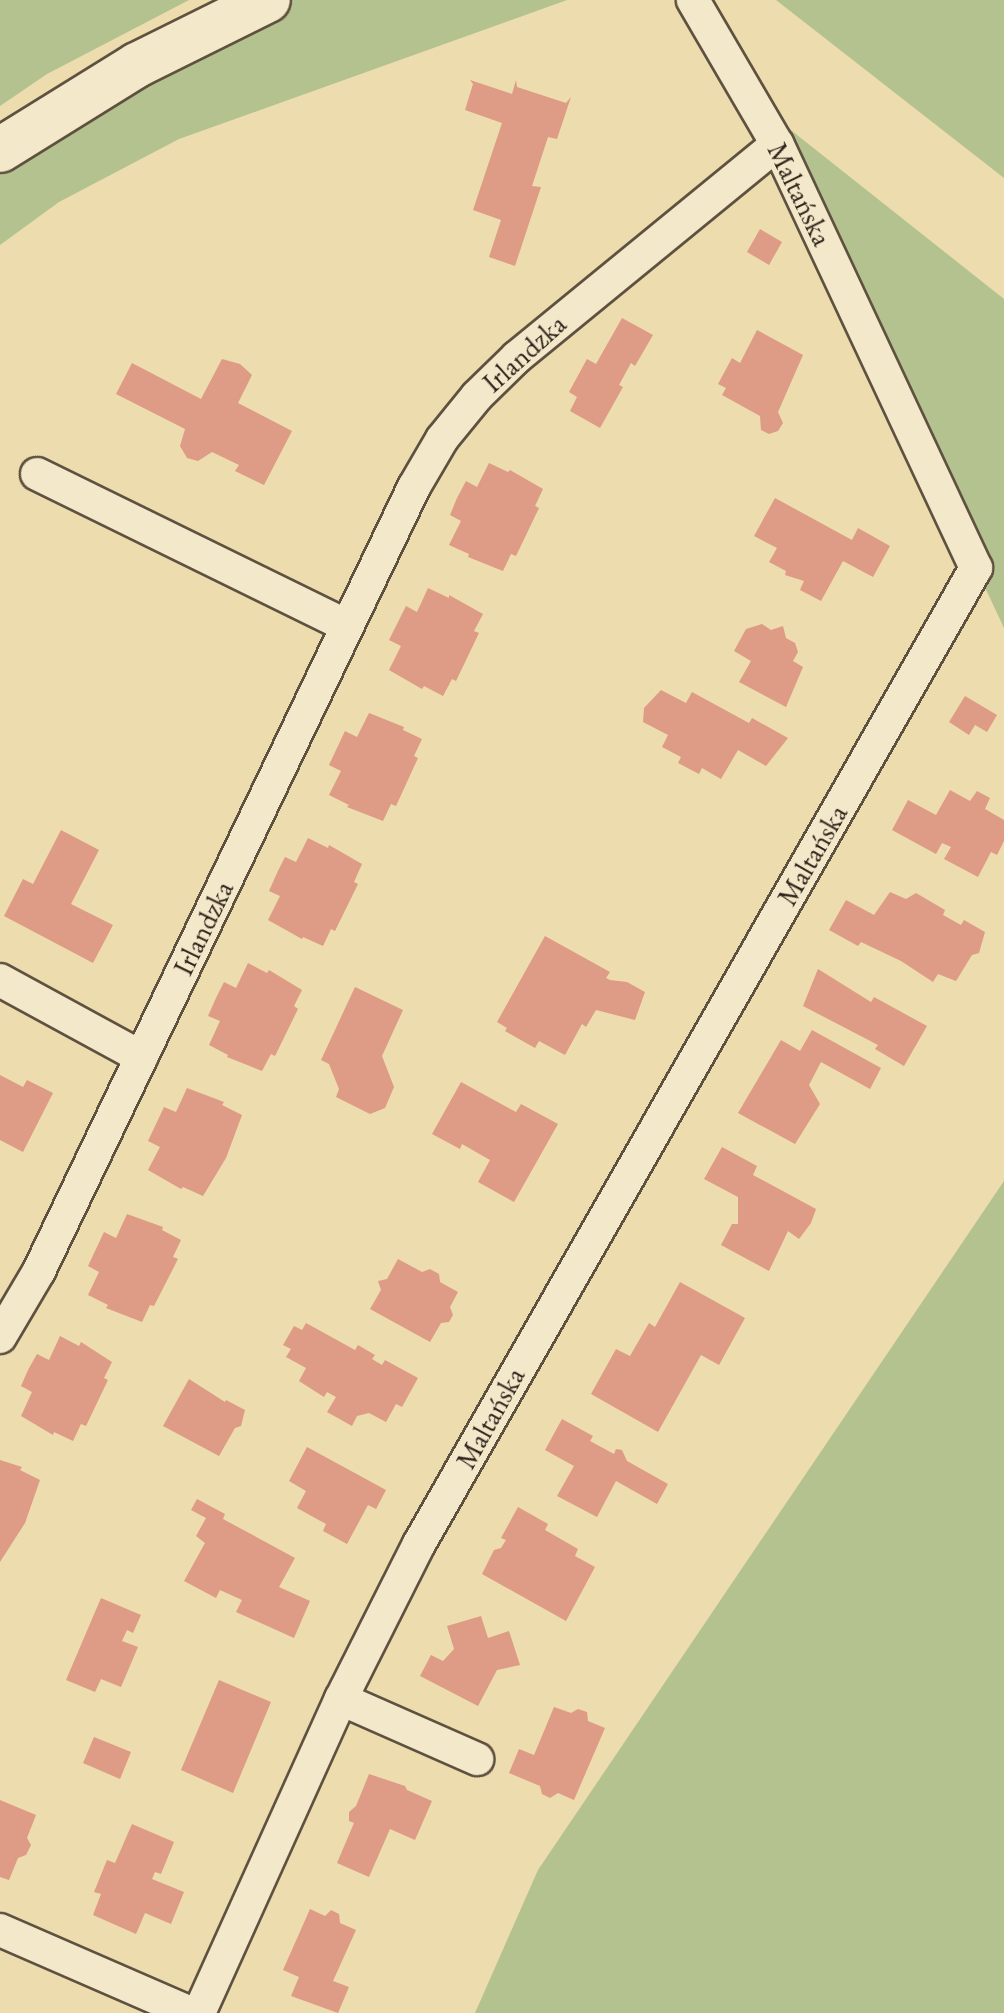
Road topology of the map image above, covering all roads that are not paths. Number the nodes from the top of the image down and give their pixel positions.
1 (268, 0) edge
2 (693, 0) edge
3 (777, 144) junction
4 (0, 150) edge
5 (37, 474) dead end
6 (347, 626) junction
7 (0, 980) edge
8 (141, 1057) junction
9 (0, 1337) edge
10 (341, 1699) junction
11 (477, 1759) dead end
12 (0, 1930) edge
13 (191, 2013) edge
14 (199, 2013) edge

1 - 4 street
2 - 3 street, Maltańska
3 - 6 street, Irlandzka
3 - 10 street, Maltańska
5 - 6 street
6 - 8 street, Irlandzka
7 - 8 street
8 - 9 street, Irlandzka
10 - 11 street
10 - 14 street, Maltańska
12 - 13 street

